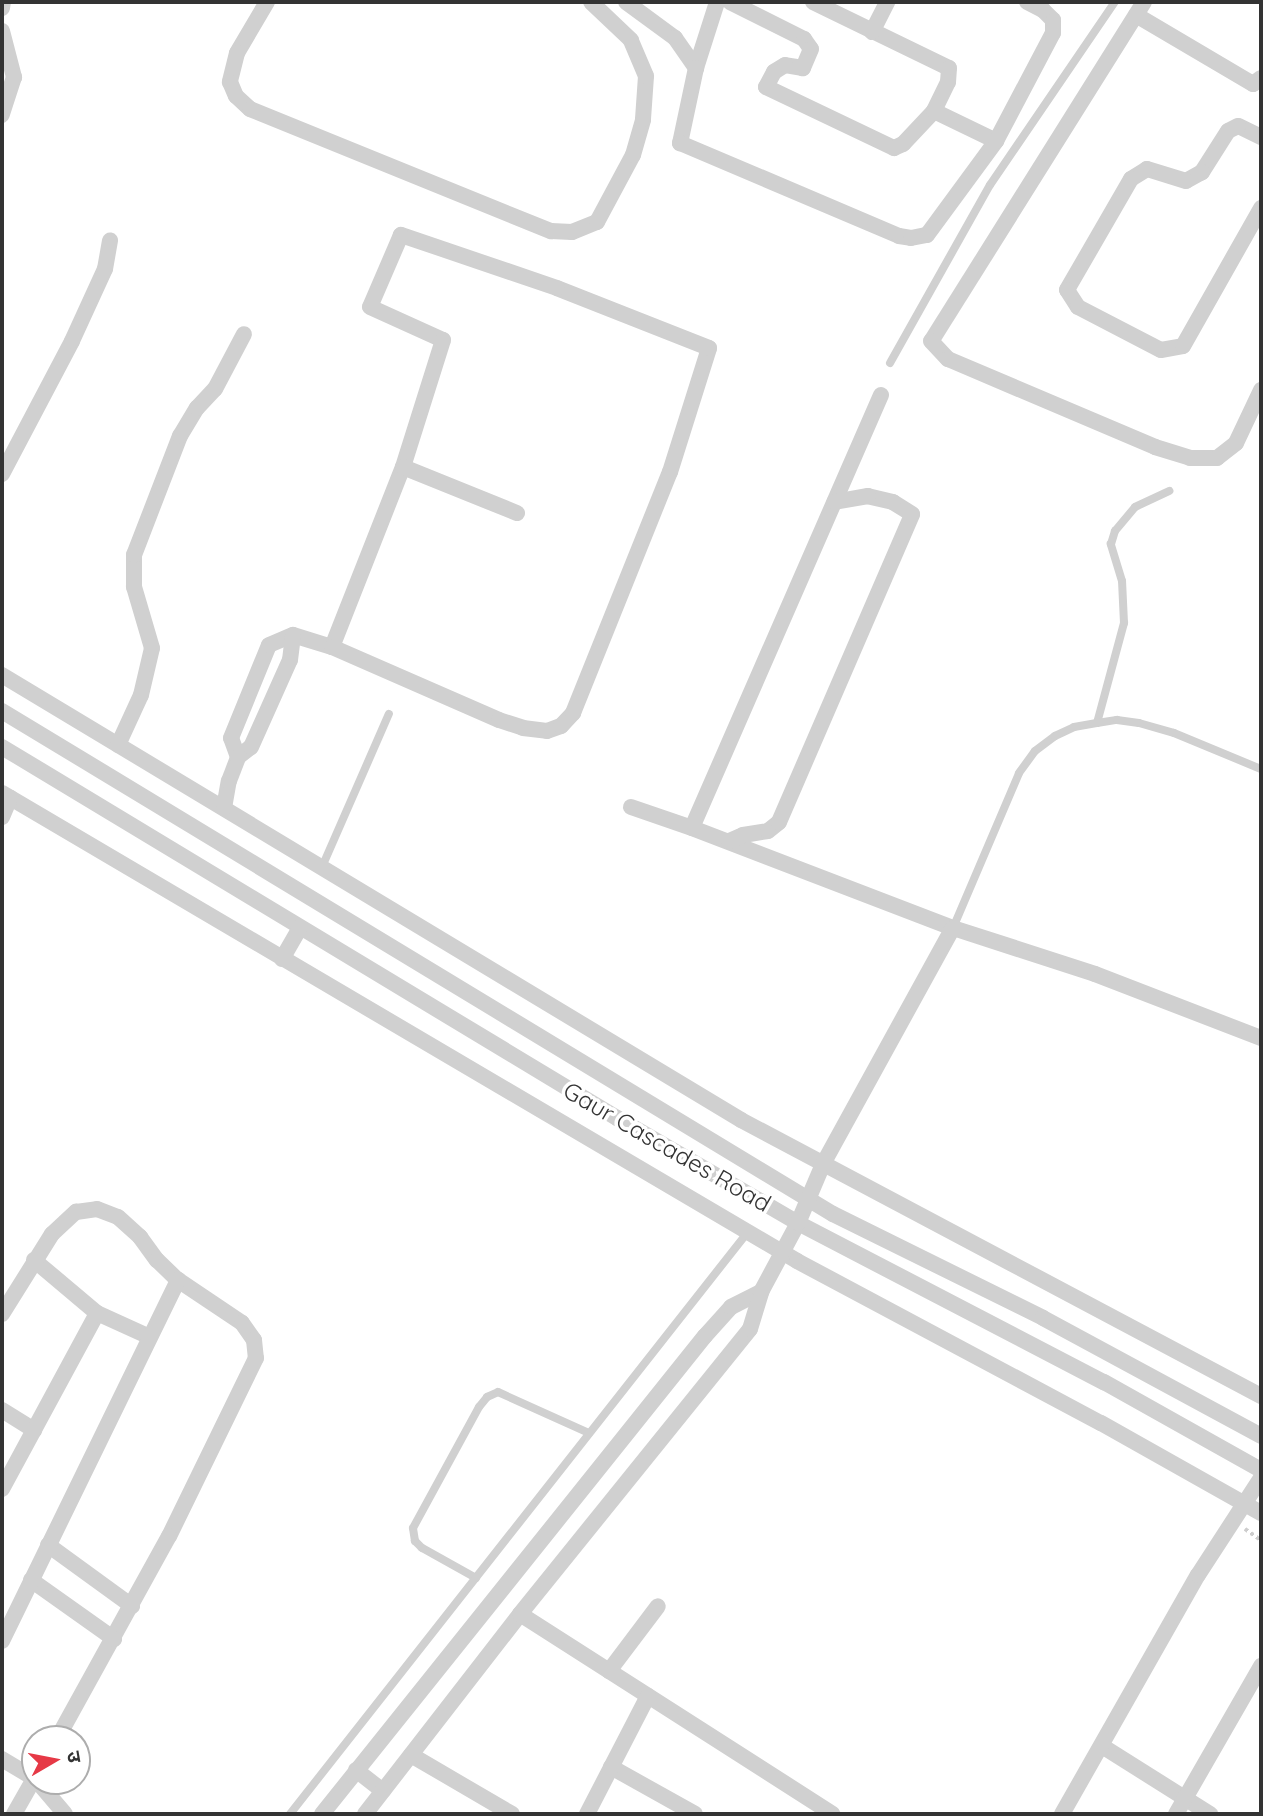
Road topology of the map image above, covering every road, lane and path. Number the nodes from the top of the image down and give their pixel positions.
1 (3, 2) edge
2 (267, 2) edge
3 (591, 2) edge
4 (626, 2) edge
5 (717, 2) edge
6 (730, 2) edge
7 (813, 2) edge
8 (887, 2) edge
9 (1027, 2) edge
10 (1115, 2) edge
11 (2, 8) edge
12 (1140, 8) edge
13 (2, 31) edge
14 (872, 32) junction
15 (696, 68) junction
16 (1261, 78) edge
17 (934, 111) junction
18 (2, 115) edge
19 (1261, 137) edge
20 (996, 141) junction
21 (1261, 208) edge
22 (110, 240) dead end
23 (244, 334) dead end
24 (890, 363) dead end
25 (1261, 390) edge
26 (881, 395) dead end
27 (403, 467) junction
28 (2, 474) edge
29 (1170, 491) dead end
30 (835, 502) junction
31 (517, 513) dead end
32 (293, 635) junction
33 (332, 647) junction
34 (2, 675) edge
35 (2, 711) edge
36 (389, 714) dead end
37 (1097, 723) junction
38 (118, 745) junction
39 (2, 747) edge
40 (238, 757) junction
41 (1261, 769) edge
42 (103, 772) junction
43 (6, 796) edge
44 (87, 799) junction
45 (631, 807) dead end
46 (224, 808) junction
47 (2, 817) edge
48 (692, 828) junction
49 (729, 841) junction
50 (322, 867) junction
51 (300, 928) junction
52 (953, 928) junction
53 (282, 959) junction
54 (1261, 1038) edge
55 (823, 1164) junction
56 (808, 1198) junction
57 (798, 1223) junction
58 (747, 1233) junction
59 (783, 1253) junction
60 (34, 1259) junction
61 (178, 1280) junction
62 (761, 1292) junction
63 (97, 1313) junction
64 (2, 1314) edge
65 (150, 1337) junction
66 (1261, 1396) edge
67 (2, 1410) edge
68 (34, 1430) junction
69 (589, 1433) junction
70 (1261, 1436) edge
71 (1261, 1470) edge
72 (1261, 1478) edge
73 (2, 1489) edge
74 (1244, 1503) junction
75 (1261, 1513) edge
76 (48, 1545) junction
77 (476, 1577) junction
78 (32, 1580) junction
79 (132, 1606) junction
80 (658, 1606) dead end
81 (520, 1614) junction
82 (114, 1639) junction
83 (2, 1641) edge
84 (1261, 1666) edge
85 (609, 1671) junction
86 (648, 1696) junction
87 (65, 1725) edge
88 (1102, 1746) junction
89 (411, 1755) junction
90 (2, 1759) edge
91 (611, 1767) junction
92 (356, 1770) junction
93 (21, 1771) edge
94 (383, 1791) junction
95 (25, 1795) edge
96 (49, 1795) edge
97 (1184, 1799) junction
98 (14, 1814) edge
99 (65, 1814) edge
100 (289, 1814) edge
101 (322, 1814) edge
102 (365, 1814) edge
103 (512, 1814) edge
104 (587, 1814) edge
105 (695, 1814) edge
106 (833, 1814) edge
107 (1062, 1814) edge
108 (1176, 1814) edge
109 (1210, 1814) edge

1 - 11 street
2 - 3 street
4 - 15 street
5 - 15 street
6 - 17 street
7 - 14 street
8 - 14 street
9 - 20 street
10 - 24 lane
12 - 16 street
12 - 25 street
13 - 18 street
14 - 17 street
15 - 20 street
17 - 20 street
19 - 21 street
22 - 28 street
23 - 38 street
26 - 30 street
27 - 31 street
27 - 33 street
27 - 33 street
29 - 37 lane
30 - 48 street
30 - 49 street
32 - 33 street
32 - 40 street
32 - 40 street
34 - 38 street
35 - 42 street, Gaur Cascades Road
36 - 50 lane
37 - 41 lane
37 - 52 lane
38 - 46 street
39 - 44 street, Gaur Cascades Road
40 - 46 street
42 - 44 street
42 - 56 street, Gaur Cascades Road
43 - 47 street
43 - 53 street
44 - 51 street, Gaur Cascades Road
45 - 48 street
46 - 50 street
48 - 49 street
49 - 52 street
50 - 55 street
51 - 53 street
51 - 57 street, Gaur Cascades Road
52 - 54 street
52 - 55 street
53 - 58 street
55 - 56 street
55 - 66 street
56 - 57 street
56 - 70 street, Gaur Cascades Road
57 - 59 street
57 - 71 street, Gaur Cascades Road
58 - 59 street
58 - 69 lane
59 - 62 street
59 - 74 street
60 - 61 street
60 - 63 street
60 - 64 street
61 - 65 street
61 - 79 street
62 - 81 street
62 - 92 street
63 - 65 street
63 - 68 street
65 - 76 street
67 - 68 street
68 - 73 street
69 - 77 lane
69 - 77 lane
72 - 74 street
74 - 75 street
74 - 88 street
76 - 78 street
76 - 79 street
77 - 100 lane
78 - 82 street
78 - 83 street
79 - 82 street
80 - 85 street
81 - 85 street
81 - 89 street
82 - 87 street
84 - 97 street
85 - 86 street
86 - 91 street
86 - 106 street
88 - 97 street
88 - 107 street
89 - 94 street
89 - 103 street
90 - 93 street
91 - 104 street
91 - 105 street
92 - 94 street
92 - 101 street
94 - 102 street
95 - 98 street
96 - 99 street
97 - 108 street
97 - 109 street

